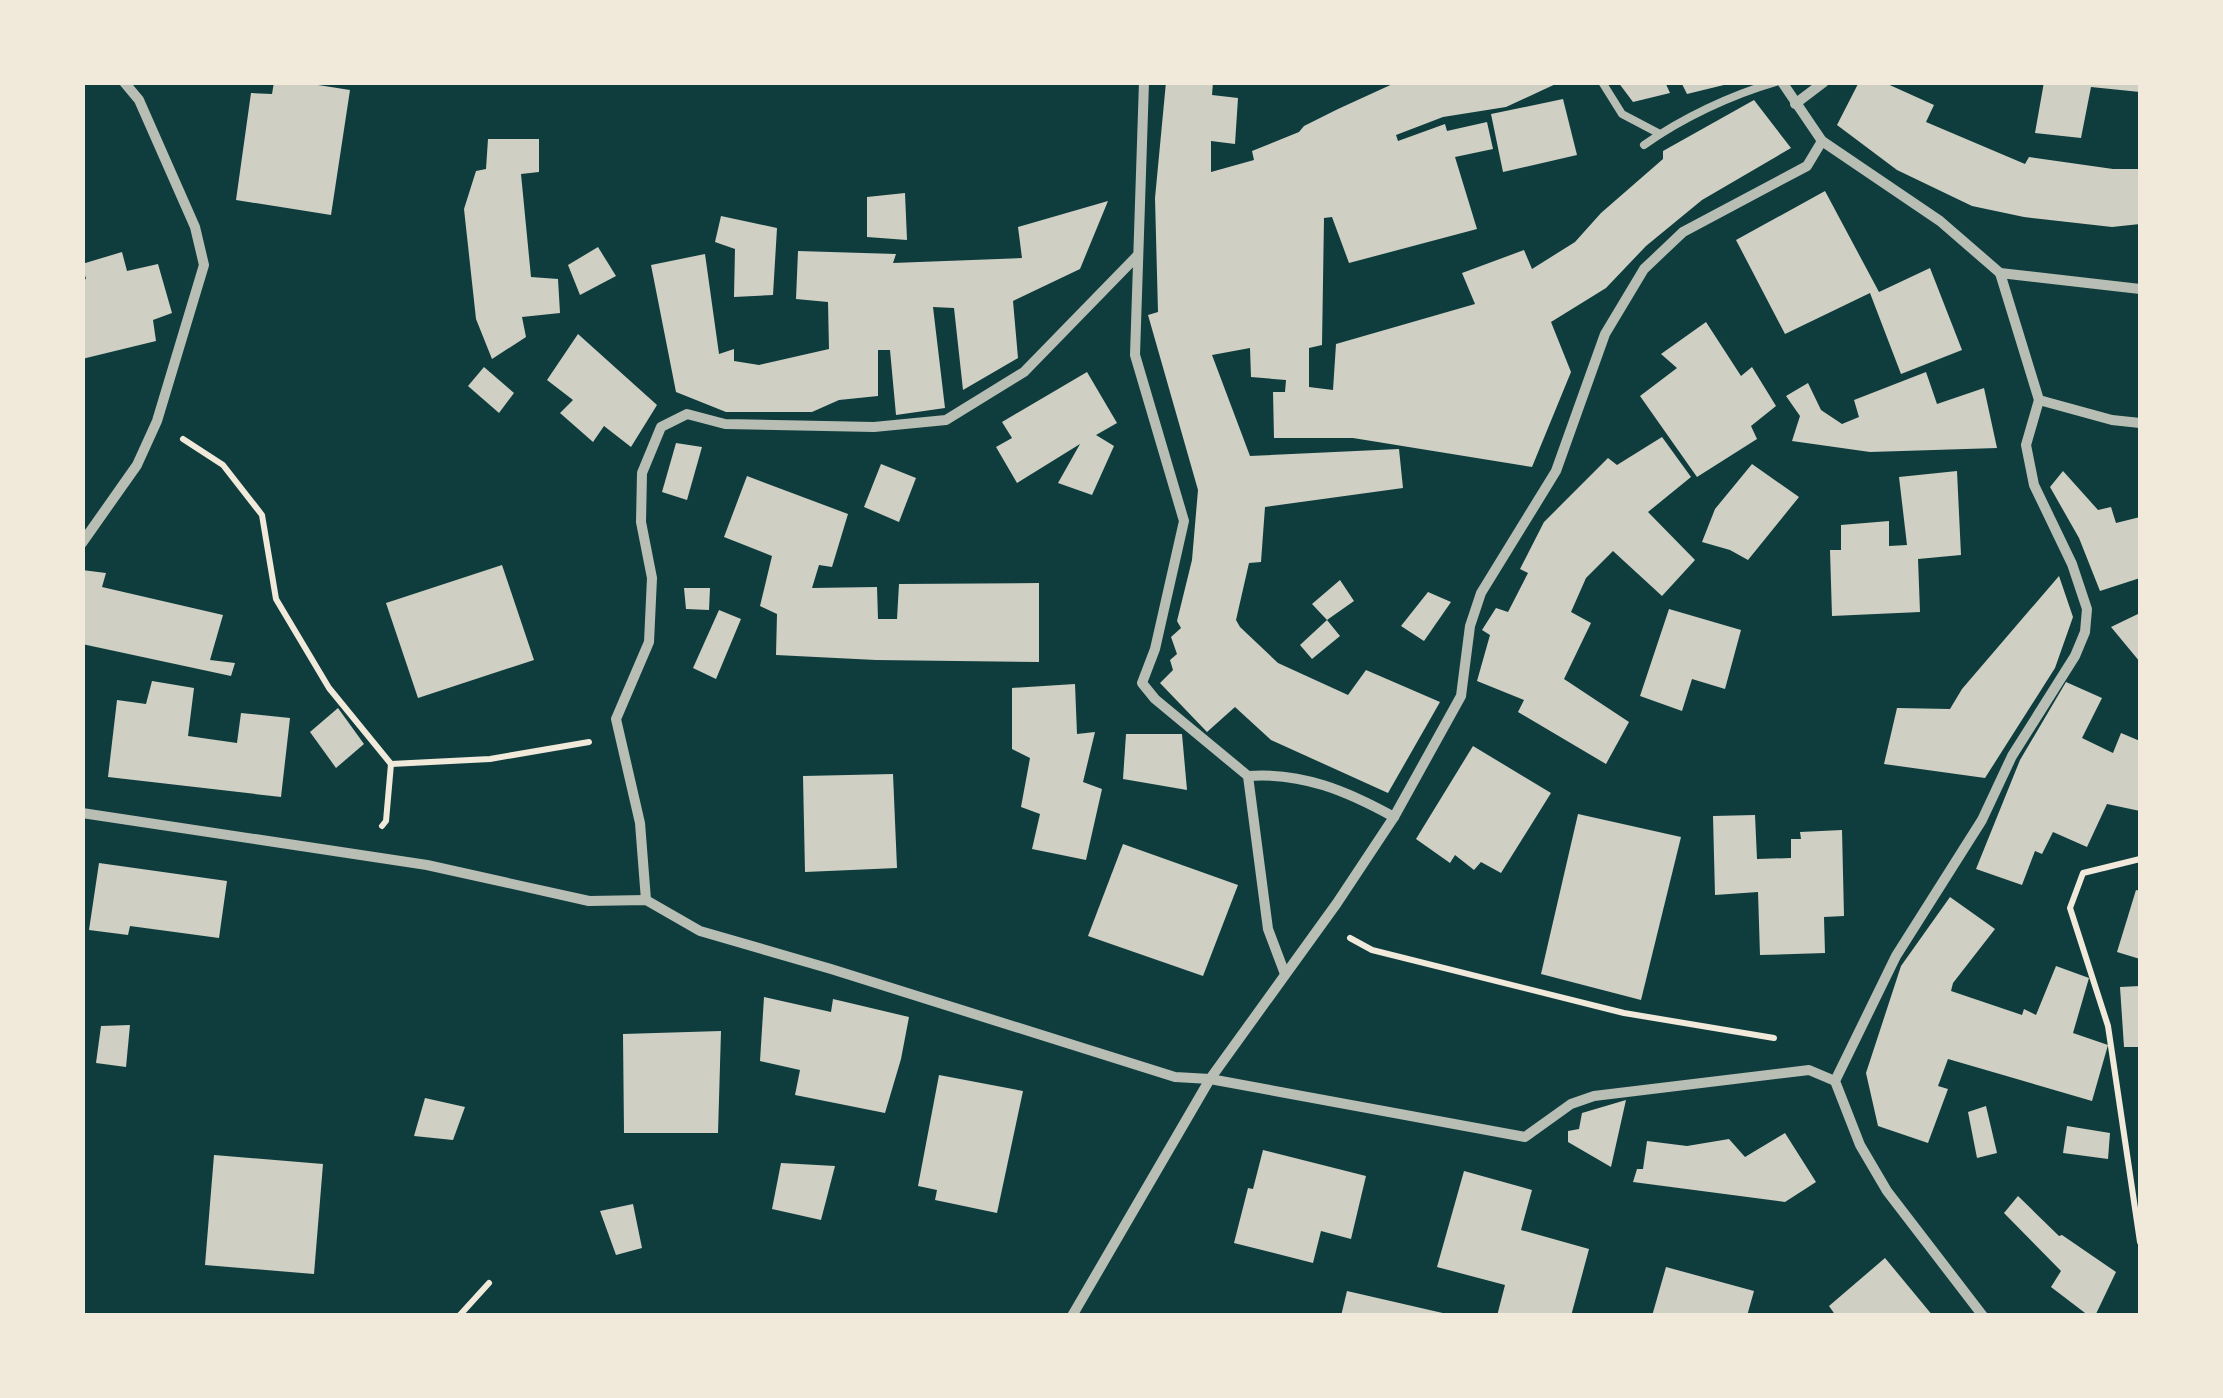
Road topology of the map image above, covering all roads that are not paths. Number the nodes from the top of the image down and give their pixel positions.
1 (124, 82) edge
2 (1144, 82) edge
3 (1602, 82) edge
4 (1779, 82) edge
5 (1824, 82) edge
6 (1796, 104) junction
7 (1660, 134) junction
8 (1822, 140) junction
9 (1644, 145) dead end
10 (1137, 256) junction
11 (2000, 274) junction
12 (2140, 289) edge
13 (2039, 400) junction
14 (2140, 424) edge
15 (82, 543) edge
16 (1248, 776) junction
17 (82, 813) edge
18 (1394, 817) junction
19 (646, 900) junction
20 (1284, 974) junction
21 (1210, 1079) junction
22 (1835, 1081) junction
23 (1072, 1316) edge
24 (1983, 1316) edge

1 - 15 street
2 - 10 street
3 - 7 lane
4 - 6 street
4 - 7 lane
5 - 6 street
6 - 8 street
7 - 9 lane
8 - 11 street
8 - 18 street
10 - 16 street
10 - 19 street
11 - 12 street
11 - 13 street
13 - 14 street
13 - 22 street
16 - 18 street
16 - 20 street
17 - 19 street
18 - 20 street
19 - 21 street
20 - 21 street
21 - 22 street
21 - 23 street
22 - 24 street

